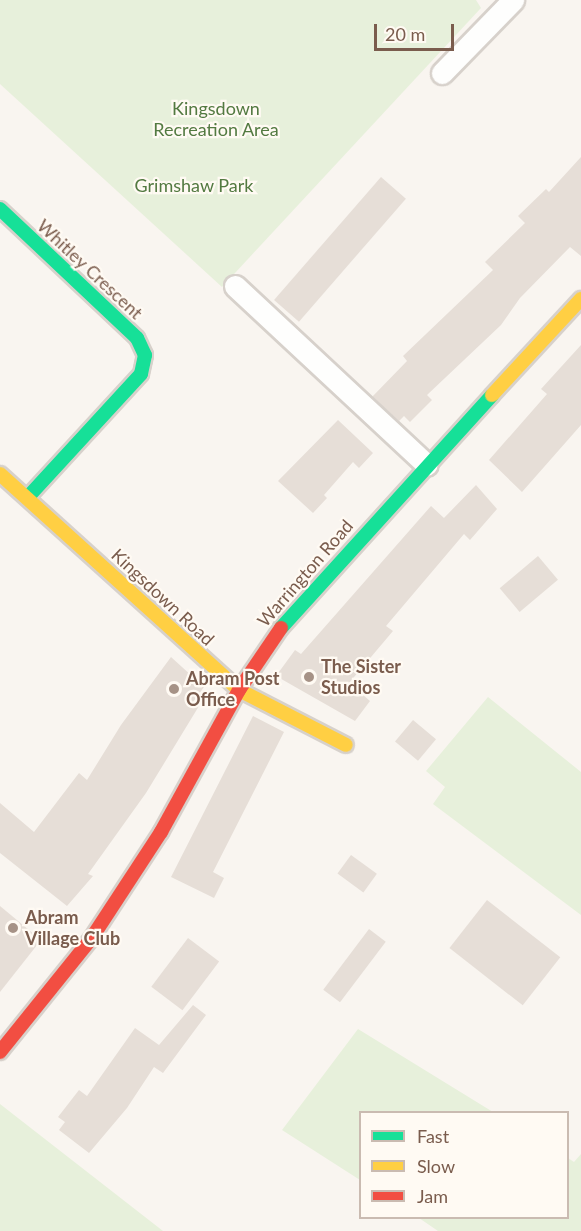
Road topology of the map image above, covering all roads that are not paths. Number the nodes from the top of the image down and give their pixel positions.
1 (513, 0) edge
2 (442, 73) dead end
3 (0, 209) edge
4 (235, 286) dead end
5 (581, 299) edge
6 (427, 465) junction
7 (0, 474) edge
8 (28, 497) junction
9 (239, 690) junction
10 (346, 745) dead end
11 (0, 1052) edge

1 - 2 street
3 - 8 main road, Whitley Crescent
4 - 6 street
5 - 6 main road, Warrington Road
6 - 9 main road, Warrington Road
7 - 8 main road, Kingsdown Road
8 - 9 main road, Kingsdown Road
9 - 10 main road, Kingsdown Road
9 - 11 main road, Warrington Road

